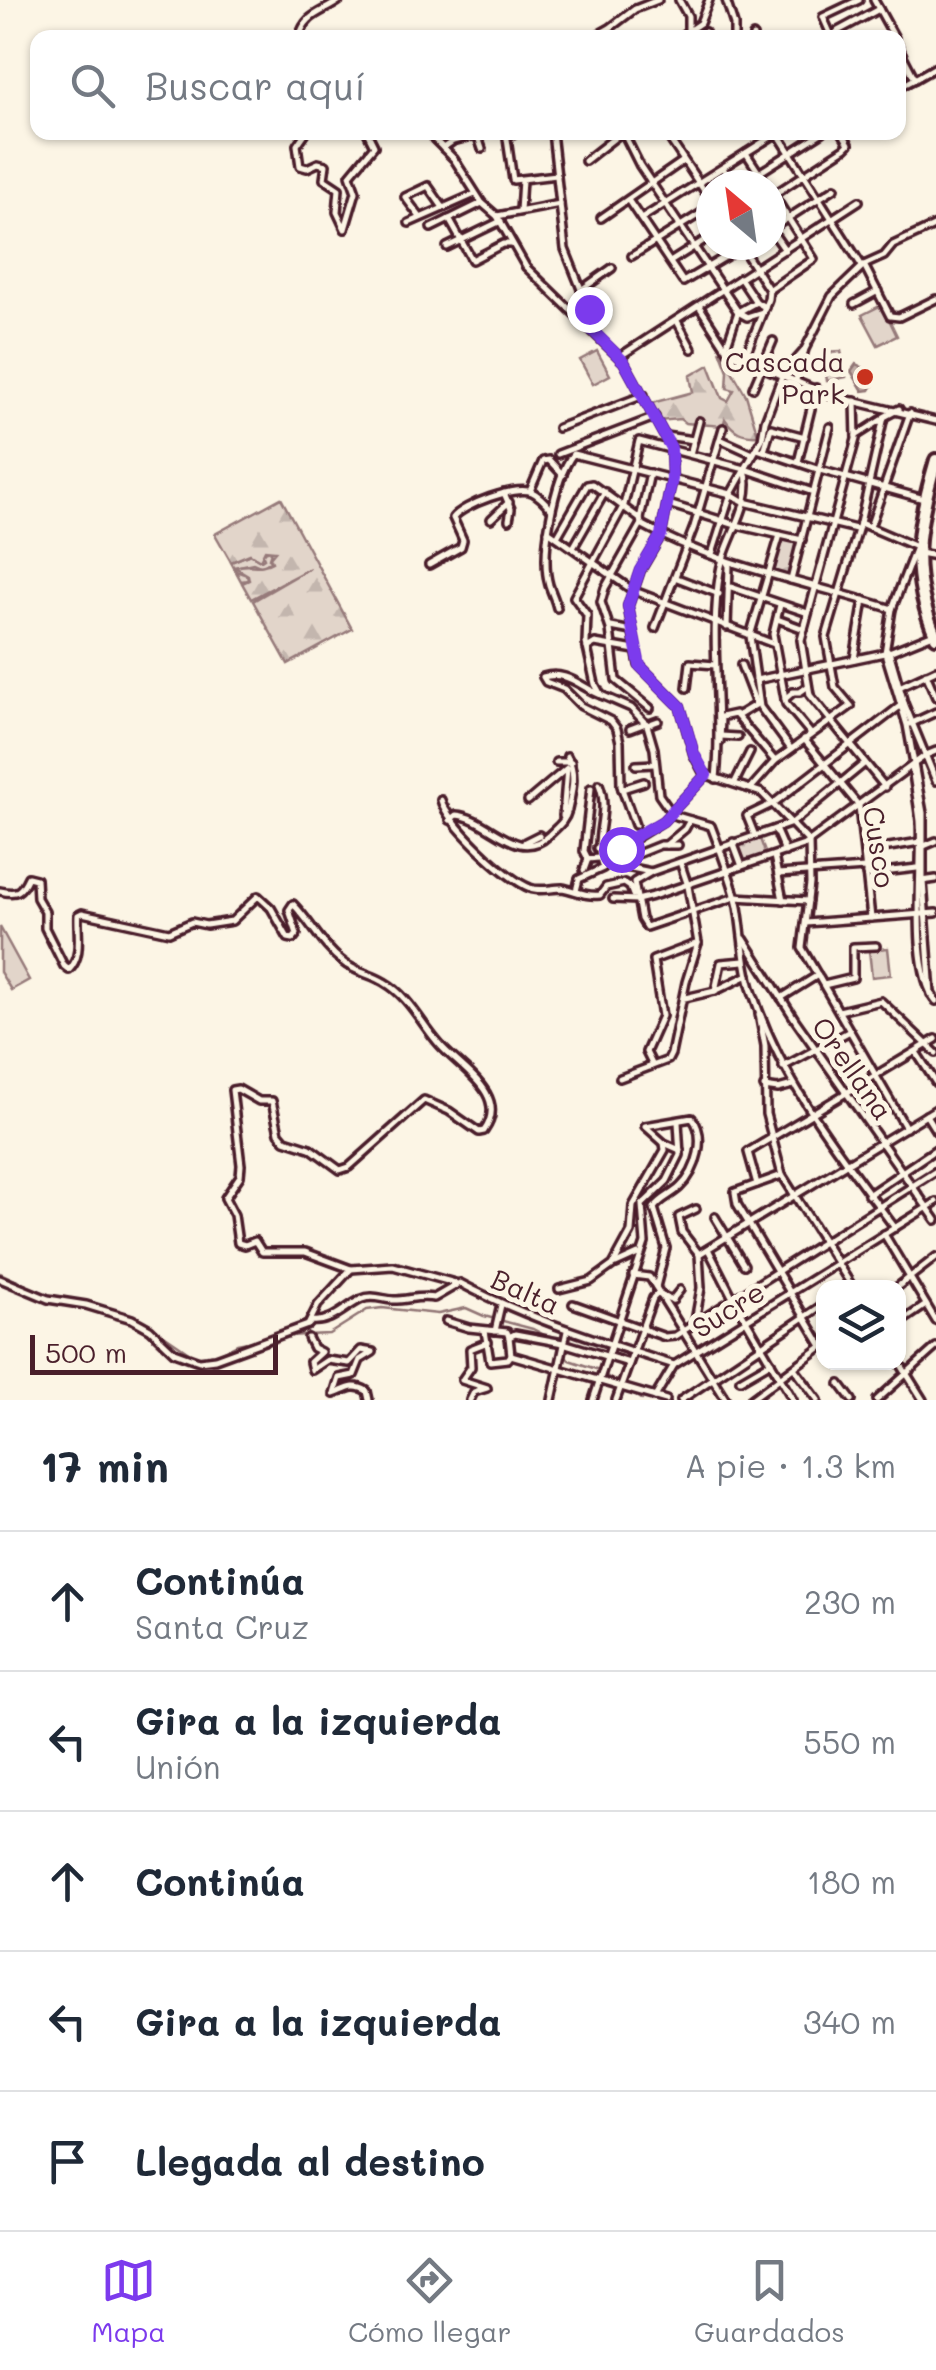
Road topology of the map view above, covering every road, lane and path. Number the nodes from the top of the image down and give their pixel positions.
1 (340, 0) edge
2 (658, 0) edge
3 (680, 0) edge
4 (709, 0) edge
5 (726, 0) edge
6 (859, 0) edge
7 (874, 0) edge
8 (879, 9) junction
9 (301, 30) edge
10 (606, 30) edge
11 (687, 30) edge
12 (692, 30) edge
13 (734, 30) edge
14 (828, 30) edge
15 (843, 30) edge
16 (891, 30) edge
17 (906, 66) edge
18 (936, 67) edge
19 (915, 79) junction
20 (906, 84) edge
21 (300, 140) edge
22 (371, 140) edge
23 (435, 140) edge
24 (459, 140) edge
25 (479, 140) edge
26 (507, 140) edge
27 (552, 140) edge
28 (612, 140) edge
29 (627, 140) edge
30 (670, 140) edge
31 (767, 140) edge
32 (782, 140) edge
33 (810, 140) edge
34 (847, 140) edge
35 (443, 148) junction
36 (482, 149) dead end
37 (746, 153) junction
38 (789, 154) junction
39 (683, 160) junction
40 (585, 161) dead end
41 (723, 168) joint
42 (720, 170) edge
43 (758, 170) edge
44 (765, 170) edge
45 (557, 175) junction
46 (803, 177) junction
47 (522, 180) junction
48 (696, 180) edge
49 (653, 184) junction
50 (696, 184) edge
51 (786, 185) edge
52 (835, 188) dead end
53 (476, 194) junction
54 (817, 198) junction
55 (628, 200) junction
56 (859, 201) dead end
57 (482, 203) junction
58 (560, 204) junction
59 (668, 204) junction
60 (442, 206) junction
61 (520, 212) junction
62 (786, 214) edge
63 (696, 215) edge
64 (420, 217) junction
65 (788, 217) junction
66 (601, 218) dead end
67 (450, 219) junction
68 (499, 219) junction
69 (641, 219) junction
70 (832, 219) junction
71 (410, 222) dead end
72 (936, 225) edge
73 (682, 226) junction
74 (431, 228) dead end
75 (801, 238) junction
76 (461, 240) junction
77 (657, 241) junction
78 (512, 244) junction
79 (695, 246) junction
80 (446, 247) dead end
81 (786, 249) edge
82 (632, 256) dead end
83 (721, 260) edge
84 (751, 260) edge
85 (768, 260) edge
86 (670, 262) junction
87 (863, 265) junction
88 (612, 268) dead end
89 (709, 268) junction
90 (756, 268) junction
91 (740, 278) junction
92 (722, 289) junction
93 (581, 290) junction
94 (769, 290) junction
95 (878, 292) junction
96 (936, 299) edge
97 (756, 302) junction
98 (854, 304) dead end
99 (698, 306) junction
100 (764, 310) junction
101 (738, 312) junction
102 (677, 320) junction
103 (585, 323) junction
104 (773, 340) dead end
105 (726, 347) junction
106 (692, 349) dead end
107 (804, 351) junction
108 (619, 357) junction
109 (744, 359) junction
110 (762, 368) junction
111 (782, 376) junction
112 (796, 380) junction
113 (753, 388) dead end
114 (816, 388) junction
115 (644, 395) junction
116 (855, 401) junction
117 (899, 410) junction
118 (910, 413) junction
119 (655, 418) junction
120 (883, 418) junction
121 (936, 420) edge
122 (698, 421) dead end
123 (830, 427) dead end
124 (558, 428) dead end
125 (723, 428) dead end
126 (666, 436) junction
127 (856, 436) junction
128 (804, 437) junction
129 (720, 439) junction
130 (694, 440) junction
131 (671, 448) junction
132 (758, 451) junction
133 (558, 454) dead end
134 (690, 454) junction
135 (714, 460) junction
136 (936, 460) edge
137 (798, 462) junction
138 (745, 468) junction
139 (632, 469) junction
140 (820, 470) junction
141 (650, 473) junction
142 (844, 475) junction
143 (563, 476) junction
144 (672, 479) junction
145 (868, 482) junction
146 (706, 487) junction
147 (886, 489) junction
148 (530, 491) junction
149 (605, 492) junction
150 (813, 492) junction
151 (504, 493) junction
152 (730, 494) junction
153 (924, 499) junction
154 (509, 502) junction
155 (744, 502) junction
156 (668, 504) junction
157 (624, 506) junction
158 (551, 508) junction
159 (698, 512) junction
160 (809, 518) junction
161 (491, 519) dead end
162 (723, 519) junction
163 (509, 520) dead end
164 (641, 522) junction
165 (832, 522) junction
166 (736, 525) junction
167 (858, 526) junction
168 (870, 526) junction
169 (548, 532) junction
170 (661, 535) junction
171 (780, 535) junction
172 (557, 538) junction
173 (802, 540) junction
174 (688, 546) junction
175 (573, 548) junction
176 (917, 550) junction
177 (712, 554) junction
178 (936, 556) edge
179 (725, 559) junction
180 (594, 563) junction
181 (429, 565) dead end
182 (770, 575) junction
183 (612, 576) junction
184 (920, 576) junction
185 (904, 577) junction
186 (677, 578) junction
187 (791, 580) junction
188 (728, 586) junction
189 (815, 588) junction
190 (632, 590) junction
191 (718, 594) junction
192 (840, 594) junction
193 (763, 599) junction
194 (864, 600) junction
195 (666, 604) junction
196 (780, 605) junction
197 (556, 608) dead end
198 (892, 609) junction
199 (808, 613) junction
200 (777, 620) junction
201 (716, 624) junction
202 (608, 626) junction
203 (726, 627) junction
204 (656, 628) dead end
205 (804, 629) junction
206 (632, 631) junction
207 (936, 632) edge
208 (750, 636) junction
209 (774, 644) junction
210 (611, 647) junction
211 (588, 648) junction
212 (635, 650) junction
213 (887, 652) junction
214 (854, 658) junction
215 (830, 664) junction
216 (714, 665) junction
217 (741, 665) dead end
218 (805, 670) junction
219 (936, 670) edge
220 (926, 674) junction
221 (780, 675) junction
222 (756, 680) junction
223 (808, 686) junction
224 (687, 688) dead end
225 (897, 688) junction
226 (601, 695) junction
227 (936, 698) edge
228 (785, 700) junction
229 (758, 704) junction
230 (902, 704) junction
231 (650, 708) dead end
232 (936, 712) edge
233 (737, 716) junction
234 (830, 721) junction
235 (658, 722) dead end
236 (646, 724) junction
237 (909, 724) junction
238 (630, 729) dead end
239 (810, 734) junction
240 (720, 736) junction
241 (738, 737) dead end
242 (804, 739) junction
243 (850, 745) junction
244 (719, 748) junction
245 (791, 748) junction
246 (936, 751) edge
247 (750, 752) dead end
248 (926, 755) junction
249 (775, 761) junction
250 (556, 762) dead end
251 (865, 763) junction
252 (654, 764) junction
253 (824, 764) junction
254 (913, 764) junction
255 (636, 765) dead end
256 (706, 775) junction
257 (716, 778) junction
258 (936, 781) edge
259 (644, 782) dead end
260 (735, 782) junction
261 (599, 784) dead end
262 (841, 784) junction
263 (752, 787) junction
264 (884, 787) junction
265 (590, 788) dead end
266 (622, 789) junction
267 (441, 800) dead end
268 (528, 801) dead end
269 (774, 803) junction
270 (859, 806) junction
271 (671, 813) junction
272 (564, 819) junction
273 (450, 820) junction
274 (690, 820) junction
275 (792, 823) junction
276 (634, 825) dead end
277 (775, 829) junction
278 (539, 835) dead end
279 (755, 836) junction
280 (734, 842) junction
281 (809, 842) junction
282 (936, 842) edge
283 (523, 844) junction
284 (922, 844) junction
285 (622, 845) junction
286 (666, 845) junction
287 (678, 846) dead end
288 (719, 847) junction
289 (597, 848) junction
290 (784, 852) junction
291 (864, 852) junction
292 (774, 856) junction
293 (588, 858) junction
294 (600, 860) junction
295 (680, 862) junction
296 (627, 866) junction
297 (742, 866) junction
298 (921, 868) junction
299 (584, 870) dead end
300 (810, 870) junction
301 (727, 871) junction
302 (865, 871) junction
303 (651, 872) junction
304 (778, 874) junction
305 (936, 879) edge
306 (921, 881) junction
307 (624, 884) junction
308 (688, 886) junction
309 (0, 890) edge
310 (576, 891) junction
311 (735, 897) junction
312 (613, 899) dead end
313 (635, 899) junction
314 (784, 900) junction
315 (808, 901) junction
316 (693, 911) junction
317 (936, 914) edge
318 (922, 915) junction
319 (872, 918) junction
320 (806, 923) junction
321 (742, 937) junction
322 (846, 941) dead end
323 (936, 942) edge
324 (924, 943) junction
325 (698, 944) junction
326 (876, 946) dead end
327 (852, 948) junction
328 (744, 962) junction
329 (930, 970) edge
330 (748, 975) junction
331 (818, 975) junction
332 (824, 984) junction
333 (715, 991) junction
334 (684, 998) junction
335 (781, 998) junction
336 (933, 998) edge
337 (757, 1006) junction
338 (936, 1009) edge
339 (839, 1011) junction
340 (850, 1031) junction
341 (936, 1038) edge
342 (927, 1044) junction
343 (816, 1050) junction
344 (916, 1052) junction
345 (936, 1053) edge
346 (652, 1064) junction
347 (783, 1066) junction
348 (877, 1076) junction
349 (620, 1078) dead end
350 (936, 1083) edge
351 (793, 1086) junction
352 (764, 1087) junction
353 (847, 1094) junction
354 (936, 1109) edge
355 (811, 1114) junction
356 (926, 1115) junction
357 (678, 1122) junction
358 (906, 1128) junction
359 (936, 1131) edge
360 (771, 1139) junction
361 (880, 1142) junction
362 (664, 1144) junction
363 (936, 1149) edge
364 (680, 1152) junction
365 (846, 1163) junction
366 (692, 1169) junction
367 (936, 1171) edge
368 (901, 1172) junction
369 (782, 1175) junction
370 (757, 1184) junction
371 (912, 1186) junction
372 (795, 1195) junction
373 (868, 1195) junction
374 (936, 1202) edge
375 (928, 1207) junction
376 (696, 1208) dead end
377 (880, 1208) junction
378 (715, 1217) dead end
379 (936, 1220) edge
380 (748, 1225) junction
381 (895, 1228) junction
382 (884, 1234) junction
383 (727, 1238) junction
384 (824, 1241) junction
385 (708, 1249) junction
386 (640, 1254) junction
387 (699, 1254) junction
388 (936, 1257) edge
389 (838, 1264) junction
390 (613, 1265) junction
391 (744, 1265) dead end
392 (350, 1269) junction
393 (777, 1270) junction
394 (633, 1275) junction
395 (909, 1277) junction
396 (0, 1279) edge
397 (847, 1280) edge
398 (905, 1280) edge
399 (457, 1283) junction
400 (656, 1287) junction
401 (559, 1289) dead end
402 (680, 1290) dead end
403 (792, 1293) junction
404 (663, 1297) junction
405 (733, 1298) junction
406 (673, 1300) junction
407 (573, 1304) dead end
408 (936, 1304) edge
409 (502, 1305) junction
410 (668, 1307) junction
411 (927, 1307) junction
412 (816, 1309) edge
413 (804, 1316) junction
414 (906, 1319) edge
415 (618, 1320) junction
416 (746, 1320) junction
417 (446, 1321) dead end
418 (936, 1321) edge
419 (310, 1323) junction
420 (694, 1324) junction
421 (642, 1328) junction
422 (485, 1331) junction
423 (494, 1331) junction
424 (568, 1331) junction
425 (682, 1332) junction
426 (816, 1336) edge
427 (509, 1337) junction
428 (308, 1338) dead end
429 (563, 1343) junction
430 (610, 1343) junction
431 (760, 1345) junction
432 (488, 1346) junction
433 (936, 1347) edge
434 (816, 1351) edge
435 (633, 1352) junction
436 (695, 1353) junction
437 (510, 1356) junction
438 (606, 1356) junction
439 (771, 1362) junction
440 (629, 1363) junction
441 (674, 1365) junction
442 (558, 1367) junction
443 (794, 1368) junction
444 (904, 1370) edge
445 (906, 1373) junction
446 (780, 1377) junction
447 (599, 1380) junction
448 (711, 1380) junction
449 (740, 1380) dead end
450 (840, 1384) dead end
451 (621, 1387) junction
452 (655, 1397) junction
453 (552, 1399) edge
454 (369, 1400) edge
455 (470, 1400) edge
456 (592, 1400) edge
457 (616, 1400) edge
458 (666, 1400) edge
459 (681, 1400) edge
460 (726, 1400) edge
461 (750, 1400) edge
462 (794, 1400) edge
463 (818, 1400) edge
464 (852, 1400) edge
465 (877, 1400) edge
466 (924, 1400) edge

1 - 9 street
2 - 10 street
3 - 11 street
4 - 12 street
5 - 13 street
6 - 14 street
7 - 8 street
8 - 15 street
8 - 16 street
17 - 19 street
18 - 19 street
19 - 20 street
21 - 22 street
23 - 35 street
24 - 35 street
25 - 36 street
26 - 47 street
27 - 45 street
28 - 40 street
29 - 49 street
30 - 39 street
31 - 37 street
32 - 38 street
33 - 38 street
34 - 46 street
35 - 53 street
37 - 41 street
37 - 43 street
38 - 44 street
38 - 46 street
39 - 48 street
39 - 49 street
41 - 42 street
45 - 47 street
45 - 58 street
46 - 51 street
46 - 54 street
47 - 61 street
49 - 55 street
49 - 59 street
50 - 59 street
52 - 54 street
53 - 57 street
53 - 60 street
54 - 65 street
54 - 70 street
55 - 66 street
55 - 69 street
56 - 70 street
57 - 67 street
57 - 68 street
58 - 61 street
58 - 93 street
59 - 69 street
59 - 73 street
60 - 64 street
60 - 64 street
61 - 68 street
62 - 65 street
63 - 73 street
64 - 71 street
65 - 75 street
67 - 74 street
67 - 76 street
68 - 76 street
68 - 78 street
69 - 77 street
70 - 75 street
70 - 87 street
72 - 87 street
73 - 77 street
73 - 79 street
75 - 81 street
75 - 94 street
76 - 78 street
76 - 80 street
77 - 82 street
77 - 86 street
78 - 103 street
79 - 86 street
79 - 89 street
83 - 89 street
84 - 90 street
85 - 90 street
86 - 89 street
87 - 95 street
87 - 107 street
88 - 93 street
89 - 92 street
90 - 91 street
90 - 94 street
91 - 92 street
91 - 97 street
92 - 99 street
92 - 101 street
93 - 103 street
94 - 100 street
95 - 96 street
95 - 98 street
97 - 100 street
97 - 101 street
99 - 102 street
99 - 105 street
100 - 101 street
100 - 109 street
101 - 105 street
102 - 106 street
102 - 108 street
103 - 108 street
104 - 110 street
105 - 109 street
107 - 111 street
107 - 112 street
108 - 115 street
109 - 110 street
110 - 111 street
110 - 113 street
111 - 112 street
111 - 132 street
112 - 114 street
114 - 116 street
114 - 128 street
115 - 119 street
115 - 124 street
116 - 117 street
116 - 127 street
117 - 118 street
117 - 120 street
118 - 121 street
118 - 147 street
119 - 126 street
119 - 133 street
120 - 127 street
120 - 145 street
122 - 130 street
123 - 140 street
125 - 129 street
126 - 130 street
126 - 131 street
127 - 142 street
128 - 132 street
128 - 137 street
129 - 132 street
129 - 135 street
130 - 134 street
131 - 134 street
131 - 139 street
131 - 144 street
132 - 137 street
132 - 138 street
134 - 135 street
135 - 138 street
135 - 146 street
136 - 153 highway
137 - 140 street
138 - 150 street
138 - 152 street
138 - 155 street
139 - 141 street
139 - 143 street
139 - 157 street
140 - 142 street
140 - 150 street
141 - 144 street
141 - 164 street
142 - 145 street
142 - 165 street
143 - 148 street
143 - 158 street
144 - 146 street
144 - 156 street
145 - 147 street
145 - 167 street
146 - 152 street
146 - 159 street
147 - 153 street
147 - 168 street
148 - 151 street
148 - 158 street
149 - 157 street
149 - 172 street
149 - 175 street
150 - 160 street
151 - 154 street
151 - 181 street
152 - 155 street
152 - 162 street
153 - 176 highway
154 - 161 street
154 - 163 street
155 - 160 street
155 - 166 street
156 - 159 street
156 - 170 street
157 - 164 street
157 - 180 street
158 - 169 street
159 - 162 street
159 - 174 street
160 - 165 street
160 - 173 street
162 - 166 street
162 - 177 street
164 - 170 street
164 - 183 street
165 - 167 street
165 - 189 street
166 - 171 street
166 - 179 street
167 - 168 street
167 - 192 street
168 - 176 street
169 - 172 street
169 - 197 street
170 - 174 street
170 - 190 street
171 - 173 street
171 - 182 street
172 - 175 street
173 - 187 street
174 - 177 street
174 - 186 street
175 - 180 street
176 - 178 street
176 - 184 highway
176 - 185 street
177 - 179 street
179 - 182 street
179 - 188 street
179 - 191 street
180 - 183 street
180 - 211 street
182 - 187 street
182 - 193 street
183 - 190 street
183 - 202 street
184 - 185 street
184 - 207 highway
185 - 198 street
186 - 191 street
186 - 195 street
187 - 189 street
188 - 193 street
188 - 203 street
189 - 192 street
189 - 199 street
190 - 195 street
190 - 206 street
191 - 201 street
192 - 194 street
192 - 215 street
193 - 196 street
193 - 208 street
194 - 198 street
194 - 214 street
195 - 201 street
195 - 204 street
196 - 199 street
196 - 200 street
198 - 213 street
199 - 205 street
200 - 205 street
200 - 209 street
201 - 203 street
201 - 216 street
202 - 206 street
202 - 210 street
203 - 208 street
205 - 218 street
206 - 212 street
207 - 213 street
208 - 209 street
208 - 222 street
209 - 221 street
210 - 211 street
210 - 212 street
210 - 231 street
211 - 226 street
212 - 256 street
213 - 214 street
213 - 225 street
214 - 215 street
215 - 218 street
215 - 234 street
216 - 224 street
216 - 244 street
217 - 229 street
218 - 221 street
218 - 223 street
219 - 220 street
220 - 225 street
220 - 227 street
221 - 222 street
221 - 228 street
222 - 229 street
223 - 228 street
223 - 234 street
225 - 230 street
226 - 236 street
226 - 266 street
228 - 239 street
229 - 233 street
229 - 245 street
230 - 237 street
230 - 243 street
232 - 237 street
233 - 240 street
233 - 249 street
234 - 239 street
234 - 243 street
235 - 236 street
236 - 238 street
236 - 252 street
237 - 248 street
237 - 254 street
239 - 242 street
240 - 241 street
240 - 244 street
242 - 245 street
242 - 253 street, Cusco
243 - 251 street
243 - 253 street
244 - 257 street
245 - 249 street
246 - 248 street
247 - 260 street
248 - 254 street
248 - 258 street
249 - 263 street
250 - 272 street
251 - 262 street
251 - 264 street
252 - 255 street
252 - 271 street
253 - 262 street, Cusco
253 - 269 street
254 - 264 street
254 - 284 street
256 - 257 street
256 - 271 street
257 - 260 street
259 - 266 street
260 - 263 street
261 - 289 street
262 - 270 street, Cusco
262 - 275 street
263 - 269 street
264 - 270 street
265 - 293 street
266 - 276 street
267 - 273 street
268 - 272 street
269 - 275 street
269 - 279 street
270 - 281 street
270 - 291 street, Cusco
271 - 274 street
271 - 285 street
272 - 283 street
273 - 283 street
273 - 310 street
274 - 286 street
274 - 288 street
275 - 277 street
275 - 281 street
277 - 279 street
277 - 290 street
278 - 283 street
279 - 280 street
280 - 288 street
280 - 297 street
281 - 290 street
281 - 300 street
282 - 284 street
284 - 291 street
284 - 298 street
285 - 286 street
285 - 289 street
286 - 287 street
288 - 295 street
288 - 301 street
289 - 294 street
290 - 292 street
291 - 302 street, Cusco
292 - 297 street
292 - 304 street
293 - 294 street
293 - 299 street
294 - 296 street
294 - 310 street
295 - 303 street
295 - 308 street
296 - 303 street
296 - 307 street
297 - 301 street
298 - 302 street
298 - 306 street
300 - 302 street
300 - 304 street
300 - 315 street
301 - 308 street
301 - 311 street
302 - 319 street, Cusco
303 - 313 street
304 - 314 street
305 - 306 street
306 - 318 street
307 - 310 street
307 - 313 street
308 - 313 street
308 - 316 street
309 - 392 street
311 - 314 street
311 - 316 street
311 - 321 street
312 - 313 street
313 - 316 street
314 - 315 street
315 - 320 street
316 - 325 street
317 - 318 street
318 - 319 street
318 - 324 street
319 - 320 street
320 - 331 street
321 - 328 street
321 - 335 street, Orellana
322 - 327 street
323 - 324 street
324 - 329 street
325 - 334 street
325 - 346 street
326 - 327 street
327 - 332 street
328 - 330 street
328 - 333 street
329 - 336 street
330 - 333 street
330 - 337 street
331 - 332 street
331 - 335 street
332 - 339 street
333 - 334 street
334 - 346 street
335 - 343 street, Orellana
336 - 338 street
337 - 347 street
337 - 352 street
339 - 340 street
339 - 342 street
340 - 343 street
340 - 348 street
341 - 342 street
342 - 344 street
342 - 345 street
343 - 347 street
343 - 353 street, Orellana
344 - 348 street
344 - 350 street
346 - 349 street
347 - 351 street
348 - 353 street
348 - 358 street
351 - 352 street
351 - 355 street
352 - 360 street
353 - 355 street
353 - 361 street, Orellana
354 - 356 street
355 - 360 street
355 - 365 street
356 - 358 street
356 - 359 street
357 - 362 street
357 - 364 street
357 - 366 street
358 - 361 street
360 - 369 street
360 - 370 street
361 - 365 street
361 - 368 street, Orellana
362 - 364 street
362 - 390 street
363 - 368 street
364 - 366 street
364 - 386 street
365 - 372 street
365 - 373 street
366 - 400 street
367 - 371 street
368 - 371 street, Orellana
368 - 373 street
369 - 370 street
369 - 372 street
370 - 380 street
371 - 375 street, Orellana
371 - 377 street
372 - 380 street
372 - 384 street
373 - 377 street
374 - 375 street, Sucre
375 - 379 street, Orellana
375 - 381 street, Sucre
376 - 387 street
377 - 381 street
377 - 384 street
378 - 383 street
380 - 383 street
380 - 393 street
381 - 382 street, Sucre
382 - 389 street, Sucre
382 - 395 street
383 - 385 street
383 - 391 street
384 - 389 street
384 - 393 street
385 - 387 street
385 - 405 street
386 - 390 street
386 - 394 street
387 - 420 street
388 - 395 street
389 - 397 street
389 - 403 street, Sucre
390 - 401 street
392 - 399 street
392 - 419 street
393 - 403 street
393 - 405 street
394 - 400 street
394 - 415 street
395 - 398 street
395 - 411 street
396 - 419 street, Balta
399 - 409 street, Balta
399 - 419 street, Balta
400 - 404 street
402 - 406 street
403 - 413 street
403 - 416 street, Sucre
404 - 406 street
404 - 410 street
404 - 421 street
405 - 416 street
405 - 420 street
406 - 410 street
407 - 415 street
408 - 411 street
409 - 423 street
409 - 424 street, Balta
410 - 425 street
411 - 414 street
411 - 418 street
412 - 413 street
413 - 426 street
413 - 431 street
415 - 421 street
415 - 430 street
416 - 431 street
416 - 436 street, Sucre
417 - 422 street
420 - 425 street
421 - 425 street
421 - 435 street
422 - 423 street
422 - 432 street
423 - 427 street
424 - 429 street
424 - 430 street, Balta
425 - 436 street
427 - 429 street
427 - 437 street
428 - 454 street
429 - 438 street
429 - 442 street
430 - 435 street, Balta
430 - 438 street
431 - 439 street
431 - 448 street
432 - 437 street
432 - 455 street
433 - 445 street
434 - 443 street
435 - 440 street
435 - 441 street, Balta
436 - 441 street, Sucre
436 - 448 street
437 - 442 street
438 - 440 street
438 - 447 street
439 - 446 street
439 - 449 street
440 - 451 street
441 - 452 street, Sucre
442 - 447 street
442 - 453 street
443 - 446 street
443 - 463 street
444 - 445 street
445 - 465 street
445 - 466 street
446 - 461 street
446 - 462 street
447 - 451 street
447 - 456 street
448 - 459 street
448 - 460 street
450 - 464 street
451 - 452 street
451 - 457 street
452 - 458 street

